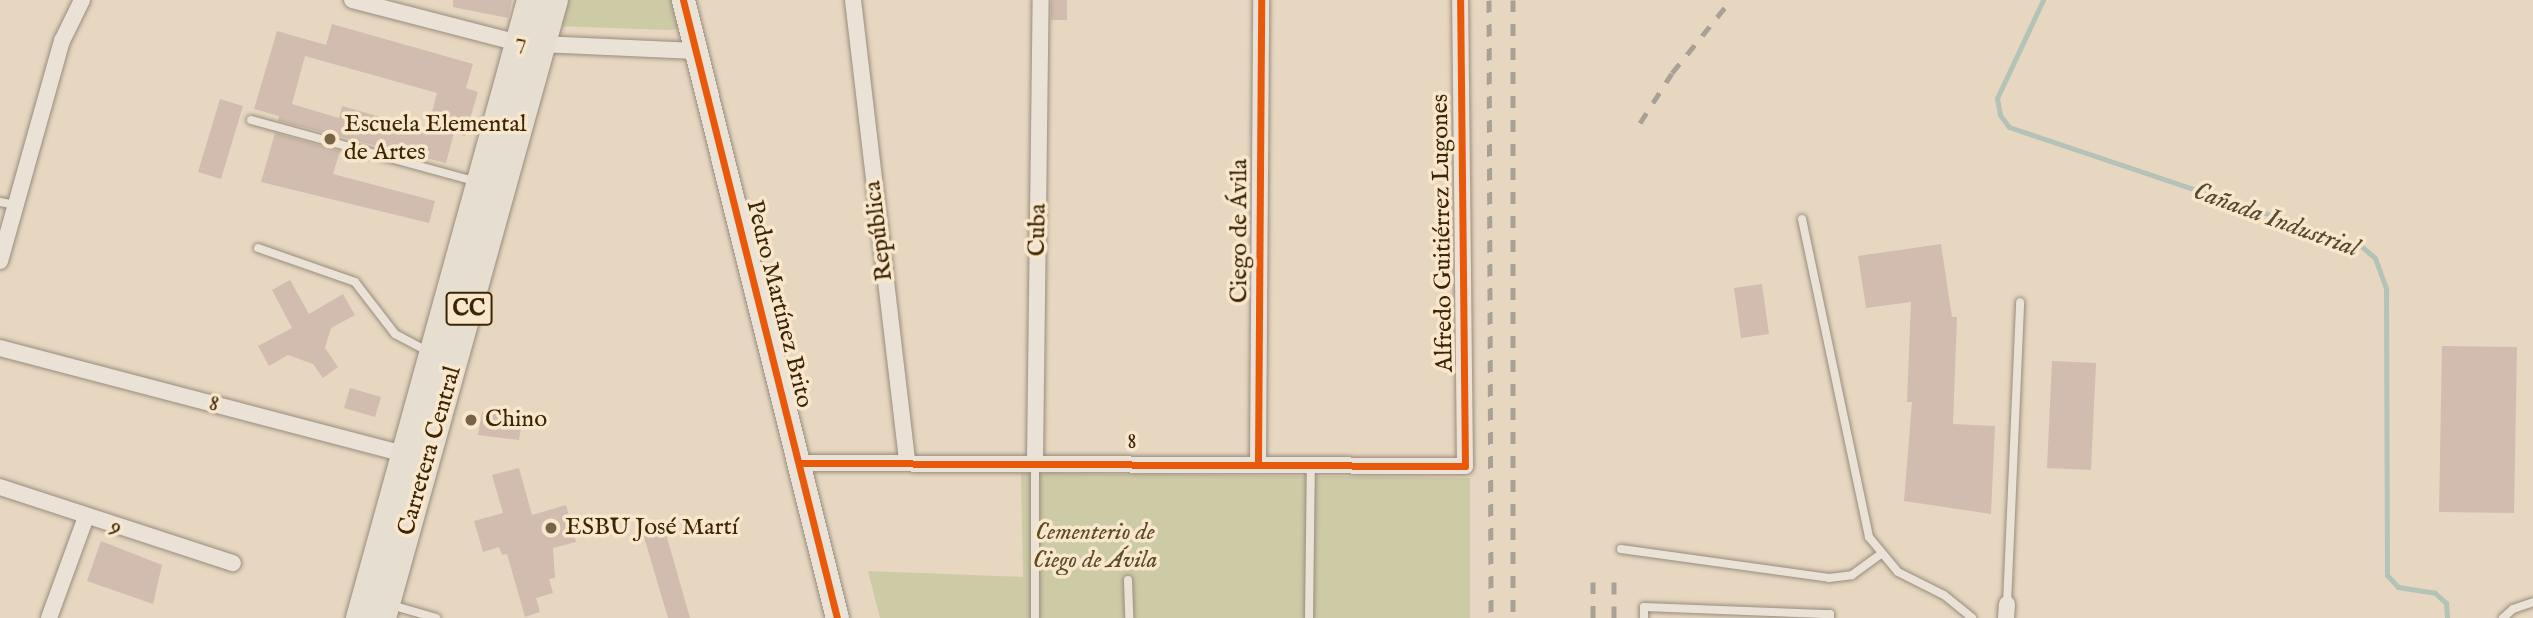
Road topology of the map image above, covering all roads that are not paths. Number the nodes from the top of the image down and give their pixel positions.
1 (82, 0) edge
2 (352, 0) edge
3 (530, 0) edge
4 (555, 0) edge
5 (683, 0) edge
6 (853, 0) edge
7 (1041, 0) edge
8 (1261, 0) edge
9 (1460, 0) edge
10 (530, 43) junction
11 (696, 51) junction
12 (250, 120) dead end
13 (477, 182) junction
14 (7, 204) edge
15 (1802, 219) dead end
16 (258, 248) dead end
17 (0, 261) edge
18 (2020, 302) dead end
19 (0, 348) edge
20 (432, 354) junction
21 (416, 458) junction
22 (1035, 461) junction
23 (907, 462) junction
24 (1258, 462) junction
25 (799, 463) junction
26 (1311, 463) junction
27 (1465, 466) joint
28 (0, 487) edge
29 (86, 517) junction
30 (1621, 549) dead end
31 (1880, 555) junction
32 (233, 563) dead end
33 (1128, 580) dead end
34 (2533, 602) edge
35 (385, 611) edge
36 (2007, 611) edge
37 (49, 618) edge
38 (359, 618) edge
39 (436, 618) edge
40 (838, 618) edge
41 (1035, 618) edge
42 (1129, 618) edge
43 (1309, 618) edge
44 (1644, 618) edge
45 (1830, 618) edge
46 (1972, 618) edge
47 (2503, 618) edge

1 - 14 street
2 - 10 street, 7
3 - 10 main road, Carretera Central / CC
4 - 10 main road, Carretera Central / CC
5 - 11 street, Pedro Martínez Brito
6 - 23 street, República
7 - 22 street, Cuba
8 - 24 street, Ciego de Ávila
9 - 27 street, Alfredo Guitiérrez Lugones
10 - 11 street, 7
10 - 13 main road, Carretera Central / CC
10 - 21 main road, Carretera Central / CC
11 - 25 street, Pedro Martínez Brito
12 - 13 lane
13 - 20 main road, Carretera Central / CC
14 - 17 street
15 - 31 lane
16 - 20 lane
18 - 36 lane
19 - 21 street, 8
20 - 21 main road, Carretera Central / CC
21 - 35 main road, Carretera Central / CC
21 - 38 main road, Carretera Central / CC
22 - 23 street, 8
22 - 24 street, 8
22 - 41 lane
23 - 25 street, 8
24 - 26 street, 8
25 - 40 street, Pedro Martínez Brito
26 - 27 street, 8
26 - 43 lane
28 - 29 street, 9
29 - 32 street, 9
29 - 37 street
30 - 31 lane
31 - 46 lane
33 - 42 lane
34 - 47 lane
35 - 39 lane
44 - 45 lane

